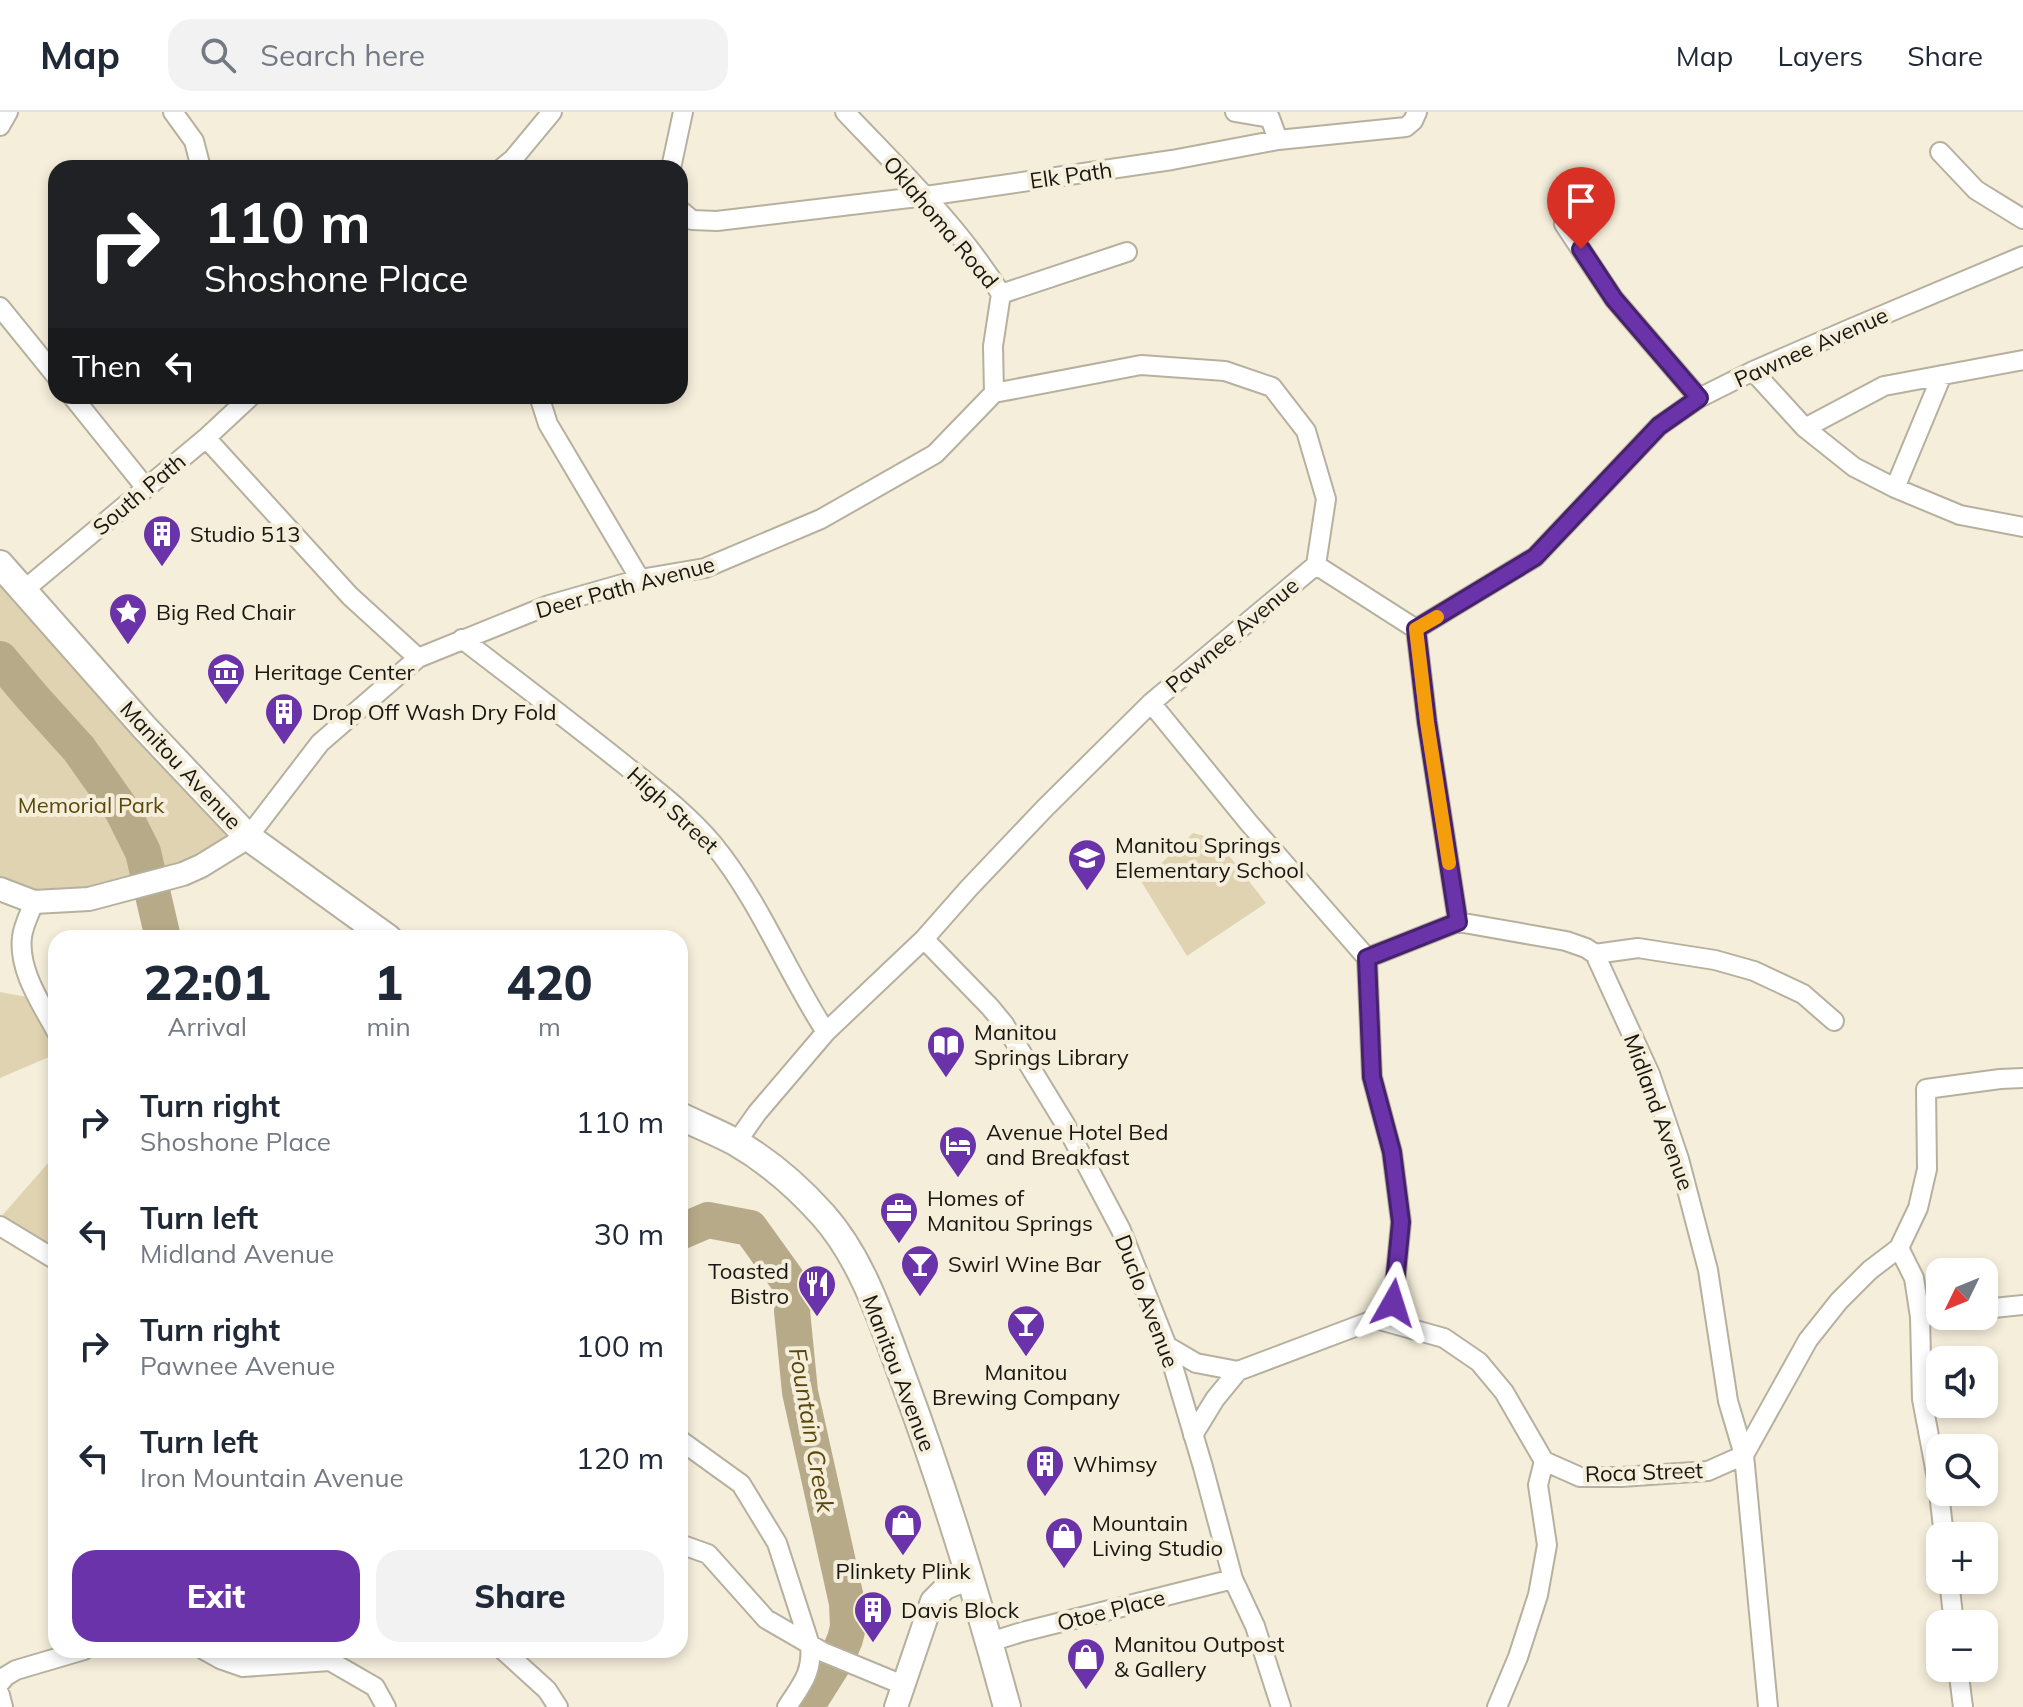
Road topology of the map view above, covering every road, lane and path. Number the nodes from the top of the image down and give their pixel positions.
1 (8, 112) edge
2 (173, 112) edge
3 (552, 112) edge
4 (683, 112) edge
5 (845, 112) edge
6 (1235, 112) edge
7 (1417, 112) edge
8 (0, 126) edge
9 (1278, 140) junction
10 (1940, 152) dead end
11 (199, 160) edge
12 (512, 160) edge
13 (673, 160) edge
14 (926, 196) junction
15 (1570, 214) dead end
16 (688, 217) edge
17 (2023, 219) edge
18 (1127, 252) dead end
19 (2023, 256) edge
20 (1001, 294) junction
21 (0, 307) edge
22 (2023, 360) edge
23 (48, 366) edge
24 (1753, 371) junction
25 (1942, 375) junction
26 (994, 393) junction
27 (1699, 398) junction
28 (78, 404) edge
29 (242, 404) edge
30 (542, 404) edge
31 (1805, 428) junction
32 (206, 438) junction
33 (146, 488) junction
34 (1895, 488) junction
35 (2022, 525) edge
36 (0, 564) edge
37 (1316, 565) junction
38 (640, 579) junction
39 (24, 590) junction
40 (1416, 629) junction
41 (462, 639) junction
42 (418, 658) junction
43 (1151, 703) junction
44 (248, 837) junction
45 (0, 889) edge
46 (34, 902) junction
47 (1458, 922) junction
48 (377, 930) edge
49 (924, 939) junction
50 (1595, 954) junction
51 (1367, 958) junction
52 (48, 1017) edge
53 (1834, 1021) dead end
54 (826, 1032) junction
55 (2023, 1078) edge
56 (688, 1120) edge
57 (736, 1143) junction
58 (0, 1226) edge
59 (1899, 1248) junction
60 (48, 1255) edge
61 (2023, 1305) edge
62 (1998, 1308) edge
63 (1926, 1316) edge
64 (1920, 1317) junction
65 (1376, 1319) junction
66 (1167, 1346) junction
67 (1238, 1371) junction
68 (1193, 1435) junction
69 (688, 1446) edge
70 (1744, 1455) junction
71 (1544, 1461) junction
72 (1942, 1522) edge
73 (688, 1547) edge
74 (970, 1578) junction
75 (1233, 1579) junction
76 (990, 1642) junction
77 (810, 1645) junction
78 (57, 1658) edge
79 (218, 1658) edge
80 (317, 1658) edge
81 (336, 1658) edge
82 (513, 1658) edge
83 (2, 1676) edge
84 (1960, 1682) edge
85 (903, 1685) junction
86 (0, 1695) edge
87 (3, 1707) edge
88 (386, 1707) edge
89 (558, 1707) edge
90 (787, 1707) edge
91 (896, 1707) edge
92 (1007, 1707) edge
93 (1281, 1707) edge
94 (1497, 1707) edge
95 (1768, 1707) edge
96 (1963, 1707) edge

1 - 8 street
2 - 11 street
3 - 12 street
4 - 13 street
5 - 14 street, Oklahoma Road
6 - 9 street
7 - 9 street, Elk Path
9 - 14 street, Elk Path
10 - 17 street
14 - 16 street, Elk Path
14 - 20 street, Oklahoma Road
15 - 27 street
18 - 20 street
19 - 24 street, Pawnee Avenue
20 - 26 street, Oklahoma Road
21 - 23 street
22 - 25 street
24 - 27 street, Pawnee Avenue
24 - 31 street
25 - 31 street
25 - 34 street
26 - 37 street
26 - 38 street, Deer Path Avenue
27 - 40 street, Pawnee Avenue
28 - 33 street
29 - 32 street, South Path
30 - 38 street
31 - 34 street
32 - 33 street, South Path
32 - 42 street
33 - 39 street, South Path
34 - 35 street
36 - 39 main road, Manitou Avenue
37 - 40 street, Pawnee Avenue
37 - 43 street, Pawnee Avenue
38 - 41 street, Deer Path Avenue
39 - 44 main road, Manitou Avenue
40 - 47 street
41 - 42 street, Deer Path Avenue
41 - 54 street, High Street
42 - 44 street, Deer Path Avenue
43 - 49 street, Pawnee Avenue
43 - 51 street
44 - 46 street
44 - 48 main road, Manitou Avenue
45 - 46 street
46 - 52 street
47 - 50 street
47 - 51 street
49 - 54 street, Pawnee Avenue
49 - 66 street, Duclo Avenue
50 - 53 street
50 - 70 street, Midland Avenue
51 - 65 street
54 - 57 street, Pawnee Avenue
55 - 59 street
56 - 57 main road, Manitou Avenue
57 - 74 main road, Manitou Avenue
58 - 60 street
59 - 64 street
59 - 70 street
61 - 62 street
63 - 64 street
64 - 72 street
65 - 67 street
65 - 71 street
66 - 67 street
66 - 68 street, Duclo Avenue
67 - 68 street
68 - 75 street, Duclo Avenue
69 - 77 street
70 - 71 street, Roca Street
70 - 95 street, Midland Avenue
71 - 94 street
73 - 77 street
74 - 76 main road, Manitou Avenue
74 - 85 street
75 - 76 street, Otoe Place
75 - 93 street, Duclo Avenue
76 - 92 main road, Manitou Avenue
77 - 85 street
77 - 90 street
78 - 83 street
79 - 80 street
81 - 88 street
82 - 89 street
84 - 96 street
85 - 91 street
86 - 87 street

